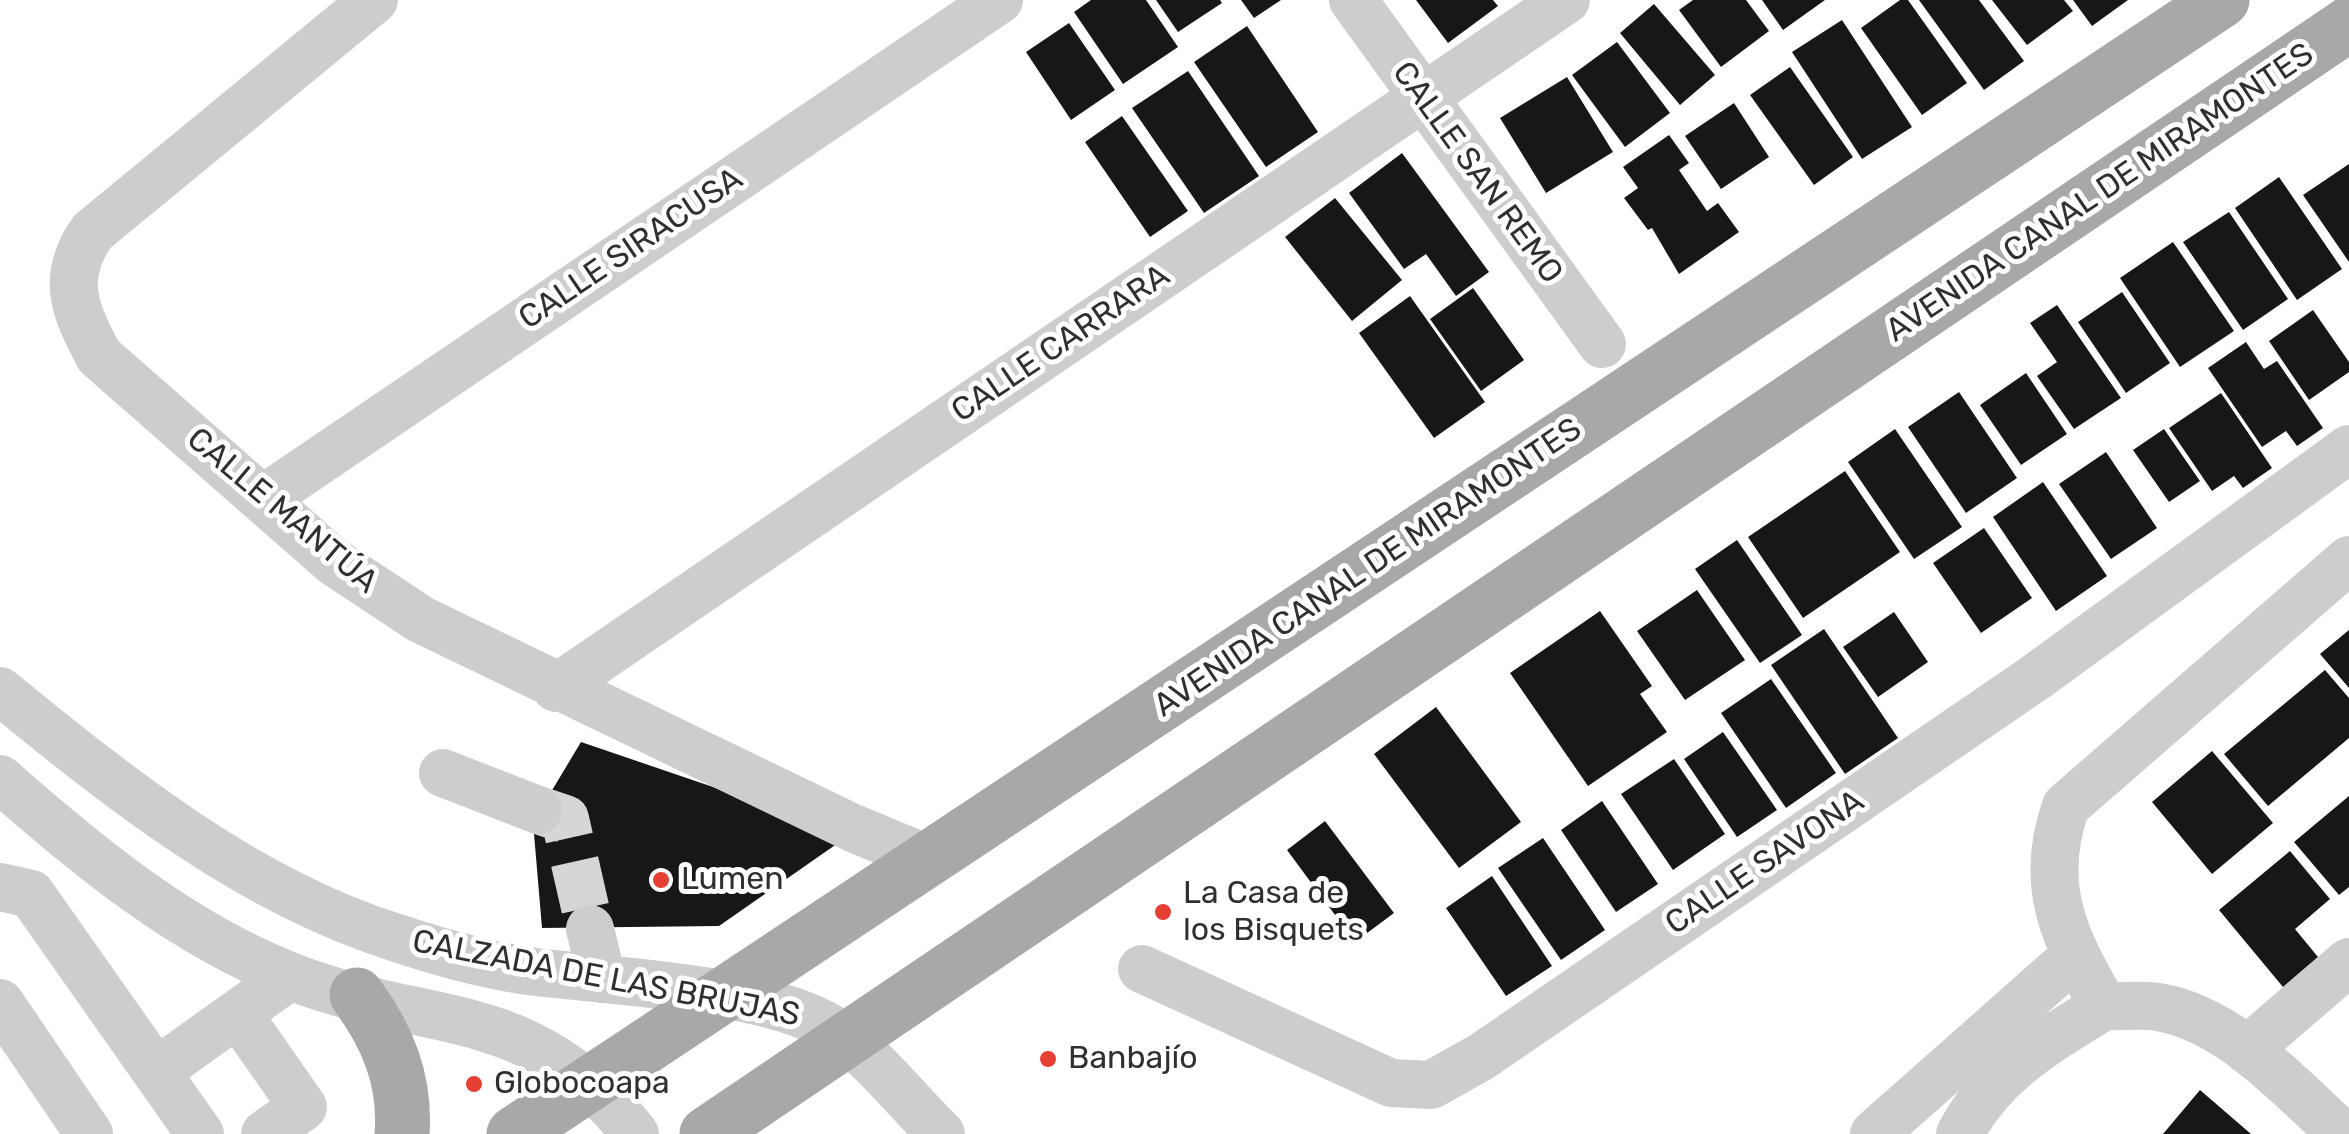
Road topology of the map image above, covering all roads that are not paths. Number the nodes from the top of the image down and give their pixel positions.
1 (374, 0) edge
2 (999, 0) edge
3 (1354, 0) edge
4 (1566, 0) edge
5 (2222, 0) edge
6 (2349, 24) edge
7 (1422, 99) junction
8 (1602, 344) dead end
9 (2349, 449) edge
10 (263, 498) junction
11 (2349, 560) edge
12 (556, 688) junction
13 (0, 691) edge
14 (442, 773) dead end
15 (0, 780) edge
16 (538, 810) tunnel mouth
17 (930, 860) junction
18 (0, 887) edge
19 (590, 930) tunnel mouth
20 (2074, 957) junction
21 (2349, 962) edge
22 (1142, 969) dead end
23 (290, 976) junction
24 (602, 979) junction
25 (357, 995) junction
26 (722, 996) junction
27 (0, 1003) edge
28 (2104, 1006) junction
29 (238, 1014) junction
30 (846, 1040) junction
31 (2246, 1050) junction
32 (157, 1070) junction
33 (591, 1083) junction
34 (90, 1134) edge
35 (200, 1134) edge
36 (266, 1134) edge
37 (402, 1134) edge
38 (514, 1134) edge
39 (635, 1134) edge
40 (707, 1134) edge
41 (942, 1134) edge
42 (1874, 1134) edge
43 (1960, 1134) edge
44 (2342, 1134) edge

1 - 10 street, CALLE MANTÚA
2 - 10 street, CALLE SIRACUSA
3 - 7 street, CALLE SAN REMO
4 - 7 street, CALLE CARRARA
5 - 17 main road, AVENIDA CANAL DE MIRAMONTES
6 - 30 main road, AVENIDA CANAL DE MIRAMONTES
7 - 8 street, CALLE SAN REMO
7 - 12 street, CALLE CARRARA
9 - 22 street, CALLE SAVONA
10 - 12 street, CALLE MANTÚA
11 - 20 street
12 - 17 street, CALLE MANTÚA
13 - 24 street, CALZADA DE LAS BRUJAS
14 - 16 street
15 - 23 street, CALZADA DE LAS BRUJAS
17 - 26 main road, AVENIDA CANAL DE MIRAMONTES
18 - 32 street
19 - 24 street
20 - 28 street
20 - 42 street
21 - 31 street
23 - 25 street, CALZADA DE LAS BRUJAS
23 - 29 street
24 - 26 street, CALZADA DE LAS BRUJAS
25 - 33 street, CALZADA DE LAS BRUJAS
25 - 37 main road
26 - 30 street, CALZADA DE LAS BRUJAS
26 - 33 main road, AVENIDA CANAL DE MIRAMONTES
27 - 34 street
28 - 31 street
28 - 43 street
29 - 32 street
29 - 36 street
30 - 40 main road, AVENIDA CANAL DE MIRAMONTES
30 - 41 street, CALZADA DE LAS BRUJAS
31 - 44 street
32 - 35 street
33 - 38 main road, AVENIDA CANAL DE MIRAMONTES
33 - 39 street, CALZADA DE LAS BRUJAS

